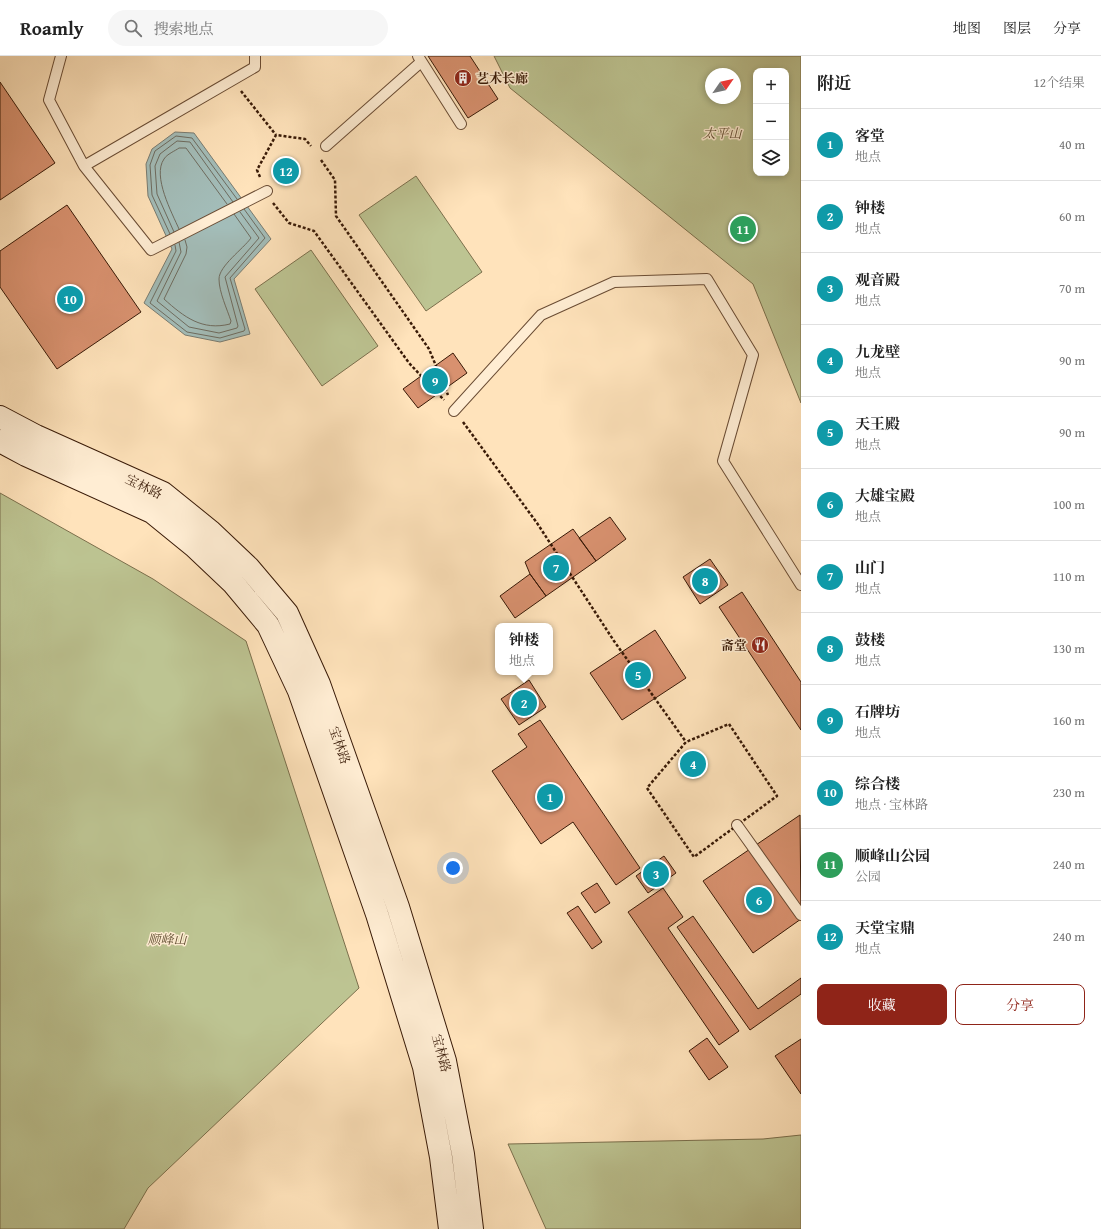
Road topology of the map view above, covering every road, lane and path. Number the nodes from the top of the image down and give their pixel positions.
1 (61, 56) edge
2 (255, 56) edge
3 (419, 59) edge
4 (233, 79) junction
5 (462, 124) dead end
6 (276, 135) junction
7 (326, 146) dead end
8 (314, 150) dead end
9 (318, 156) dead end
10 (84, 166) junction
11 (267, 191) junction
12 (454, 411) junction
13 (0, 417) edge
14 (0, 441) edge
15 (801, 586) edge
16 (686, 742) junction
17 (777, 796) dead end
18 (737, 825) dead end
19 (694, 857) dead end
20 (801, 915) edge
21 (472, 1226) edge
22 (450, 1227) edge

1 - 10 lane
2 - 4 lane
3 - 5 lane
3 - 7 lane
4 - 6 path
4 - 10 lane
6 - 8 path
6 - 11 path
9 - 12 path
10 - 11 lane
11 - 12 path
12 - 15 lane
12 - 16 path
13 - 21 main road, 宝林路
14 - 22 main road
16 - 17 path
16 - 19 path
18 - 20 lane

